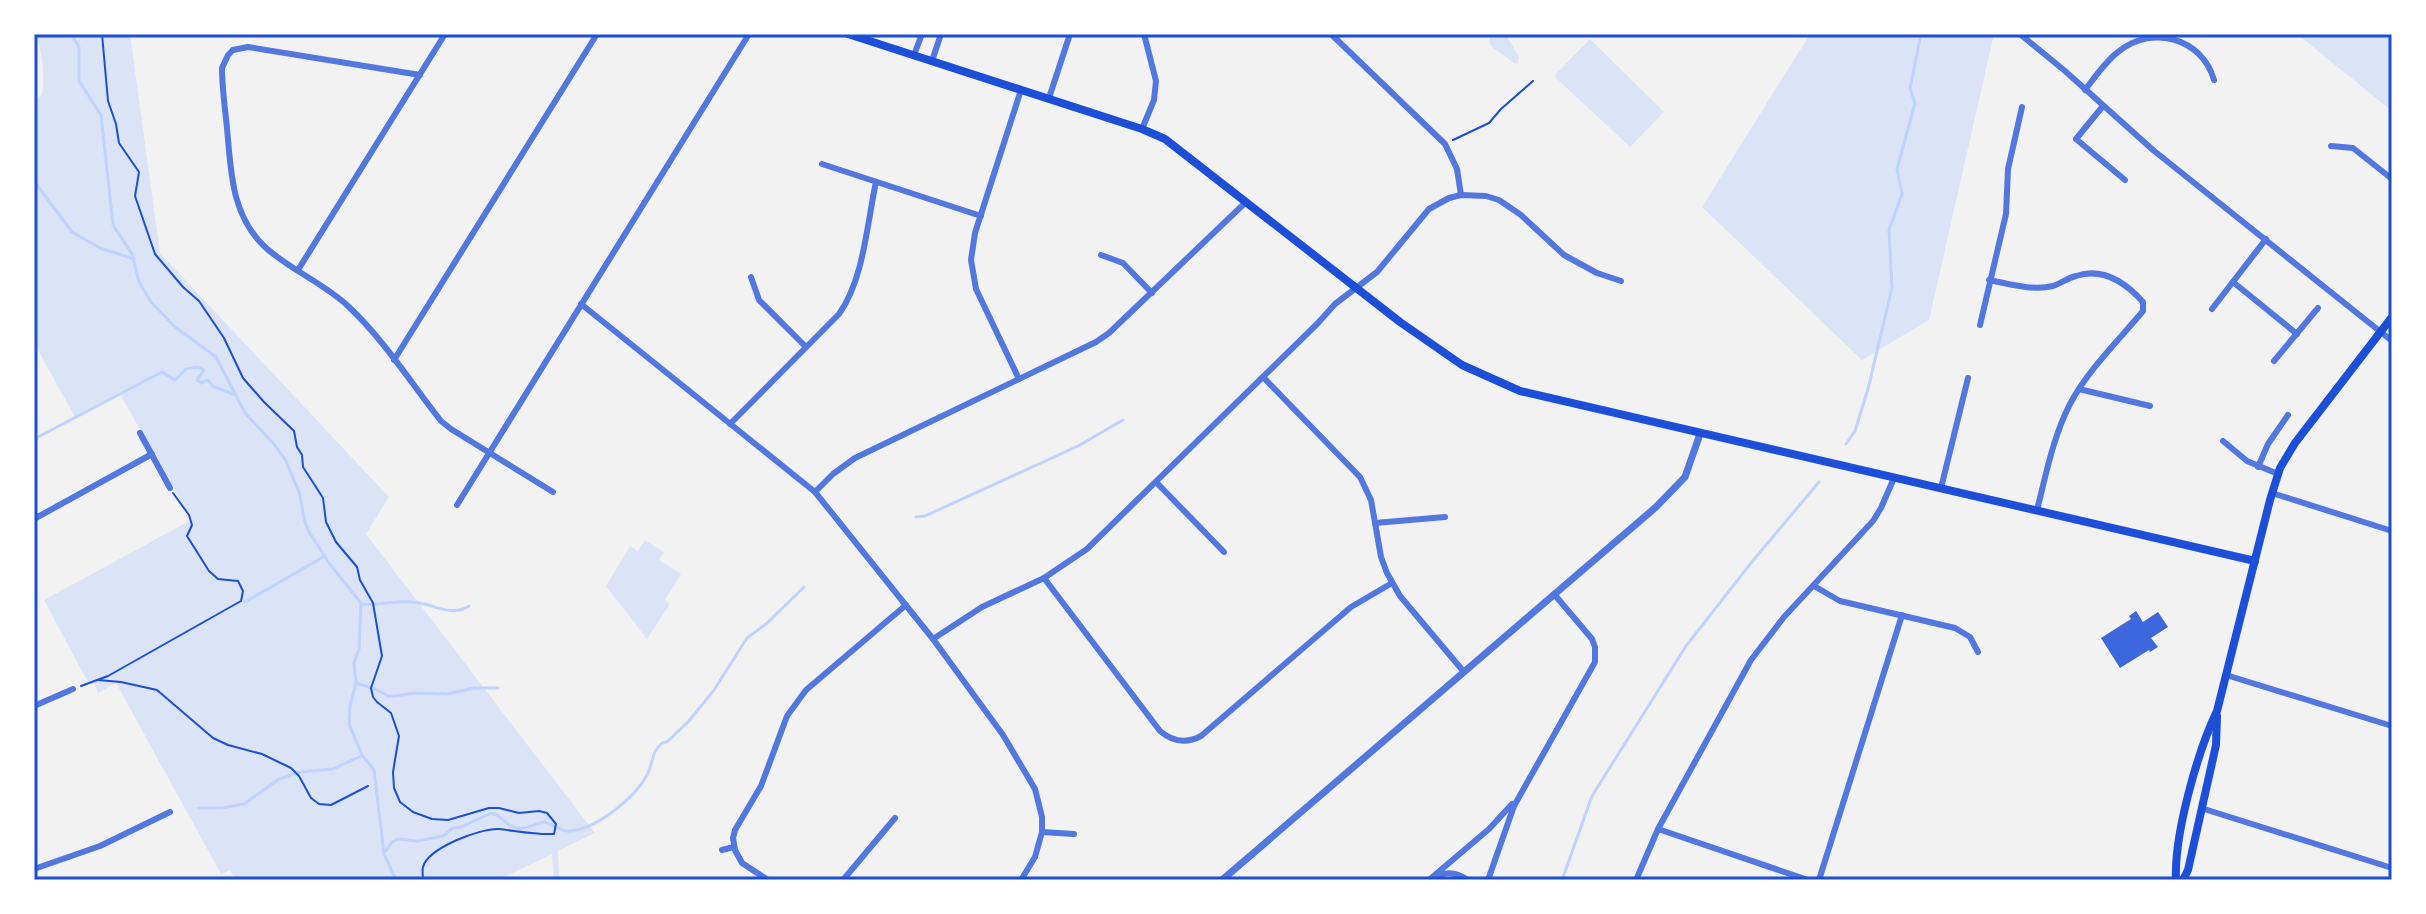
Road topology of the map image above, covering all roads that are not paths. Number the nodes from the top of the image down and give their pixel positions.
1 (445, 34) edge
2 (597, 34) edge
3 (749, 34) edge
4 (848, 34) edge
5 (922, 34) edge
6 (941, 34) edge
7 (1070, 34) edge
8 (1144, 34) edge
9 (1331, 34) edge
10 (2020, 34) edge
11 (228, 42) dead end
12 (233, 50) junction
13 (914, 55) junction
14 (932, 61) junction
15 (420, 75) junction
16 (2214, 80) dead end
17 (1021, 90) junction
18 (2085, 90) junction
19 (1049, 98) junction
20 (2103, 106) junction
21 (2022, 107) dead end
22 (1142, 129) junction
23 (2331, 146) dead end
24 (822, 164) dead end
25 (2392, 179) edge
26 (2125, 180) dead end
27 (876, 182) junction
28 (1461, 195) junction
29 (1246, 202) junction
30 (981, 216) junction
31 (2266, 239) junction
32 (1101, 255) dead end
33 (298, 270) junction
34 (751, 277) dead end
35 (1989, 280) junction
36 (1621, 281) dead end
37 (2233, 282) junction
38 (1356, 289) junction
39 (1152, 293) junction
40 (581, 304) junction
41 (2318, 308) dead end
42 (2212, 309) dead end
43 (2392, 317) edge
44 (1980, 325) dead end
45 (2380, 331) junction
46 (2297, 334) junction
47 (2392, 341) edge
48 (806, 347) junction
49 (394, 360) junction
50 (2274, 361) dead end
51 (1263, 377) junction
52 (1968, 378) dead end
53 (1019, 379) junction
54 (2079, 389) junction
55 (2150, 406) dead end
56 (2288, 415) dead end
57 (730, 424) junction
58 (140, 433) dead end
59 (1700, 434) junction
60 (2223, 441) dead end
61 (489, 453) junction
62 (152, 454) junction
63 (2258, 467) junction
64 (2278, 474) junction
65 (1894, 478) junction
66 (1156, 482) junction
67 (170, 488) road end
68 (1941, 488) junction
69 (553, 492) dead end
70 (815, 492) junction
71 (2272, 493) junction
72 (457, 505) dead end
73 (2037, 510) junction
74 (1445, 517) dead end
75 (34, 519) edge
76 (1375, 523) junction
77 (2392, 531) edge
78 (1224, 552) dead end
79 (2255, 561) junction
80 (1044, 578) junction
81 (1392, 583) junction
82 (1814, 586) junction
83 (1554, 594) junction
84 (906, 605) junction
85 (1902, 615) junction
86 (933, 639) junction
87 (1978, 652) dead end
88 (1464, 672) junction
89 (2226, 675) junction
90 (73, 689) road end
91 (34, 706) edge
92 (2217, 711) junction
93 (2392, 726) edge
94 (1522, 790) junction
95 (2200, 808) junction
96 (170, 812) dead end
97 (895, 818) dead end
98 (1658, 829) junction
99 (1042, 832) junction
100 (1074, 834) dead end
101 (734, 847) junction
102 (722, 850) dead end
103 (2392, 868) edge
104 (34, 869) edge
105 (1430, 879) edge
106 (768, 880) edge
107 (843, 880) edge
108 (1021, 880) edge
109 (1222, 880) edge
110 (1468, 880) edge
111 (1488, 880) edge
112 (1636, 880) edge
113 (1808, 880) edge
114 (1819, 880) edge
115 (2176, 880) edge
116 (2183, 880) edge

1 - 15 street
2 - 49 street
3 - 40 street
4 - 13 main road
5 - 13 street
6 - 14 street
7 - 19 street
8 - 22 street
9 - 28 street
10 - 18 street
11 - 12 street
12 - 15 street
12 - 33 street
13 - 14 main road
14 - 17 main road
15 - 33 street
16 - 18 street
17 - 19 main road
17 - 30 street
18 - 20 street
19 - 22 main road
20 - 26 street
20 - 31 street
21 - 35 street
22 - 29 main road
23 - 25 street
24 - 27 street
27 - 30 street
27 - 48 street
28 - 36 street
28 - 38 street
29 - 38 main road
29 - 39 street
30 - 53 street
31 - 37 street
31 - 45 street
32 - 39 street
33 - 49 street
34 - 48 street
35 - 44 street
35 - 54 street
37 - 42 street
37 - 46 street
38 - 51 street
38 - 59 main road
39 - 53 street
40 - 57 street
40 - 61 street
41 - 46 street
43 - 45 main road
45 - 47 street
45 - 64 main road
46 - 50 street
48 - 57 street
49 - 61 street
51 - 66 street
51 - 76 street
52 - 68 street
53 - 70 street
54 - 55 street
54 - 73 street
56 - 63 street
57 - 70 street
58 - 62 street
59 - 65 main road
59 - 83 street
60 - 63 street
61 - 69 street
61 - 72 street
62 - 67 street
62 - 75 street
63 - 64 street
64 - 71 main road
65 - 68 main road
65 - 82 street
66 - 78 street
66 - 80 street
68 - 73 main road
70 - 84 street
71 - 77 street
71 - 79 main road
73 - 79 main road
74 - 76 street
76 - 81 street
79 - 89 main road
80 - 81 street
80 - 86 street
81 - 88 street
82 - 85 street
82 - 98 street
83 - 88 street
83 - 94 street
84 - 86 street
84 - 101 street
85 - 87 street
85 - 114 street
86 - 99 street
88 - 109 street
89 - 92 main road
89 - 93 street
90 - 91 street
92 - 95 main road
92 - 115 main road
94 - 105 street
94 - 111 street
95 - 103 street
95 - 116 main road
96 - 104 street
97 - 107 street
98 - 112 street
98 - 113 street
99 - 100 street
99 - 108 street
101 - 102 street
101 - 106 street
105 - 110 street

